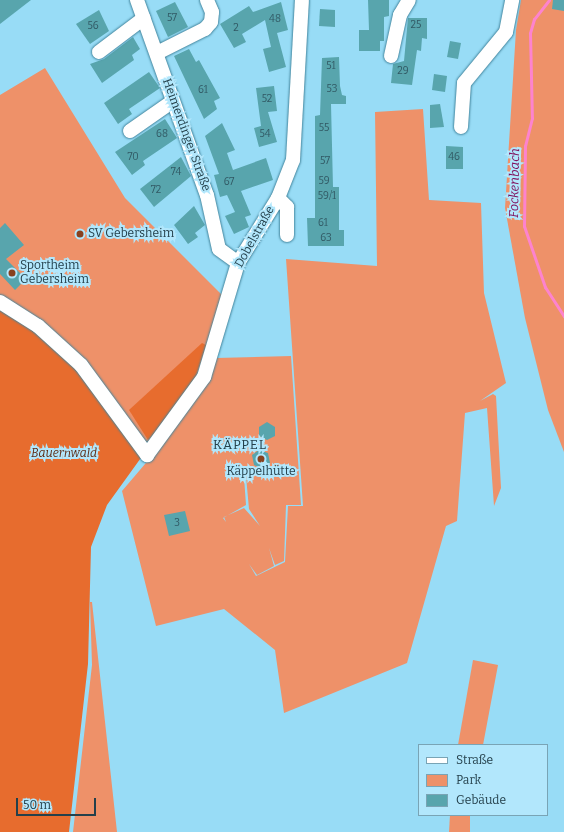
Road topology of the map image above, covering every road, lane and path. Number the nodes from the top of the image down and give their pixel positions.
1 (137, 0) edge
2 (207, 0) edge
3 (302, 0) edge
4 (408, 0) edge
5 (512, 0) edge
6 (144, 18) junction
7 (99, 52) dead end
8 (157, 52) junction
9 (391, 56) dead end
10 (173, 100) junction
11 (461, 127) dead end
12 (130, 131) dead end
13 (278, 198) junction
14 (287, 235) dead end
15 (238, 263) junction
16 (0, 302) edge

1 - 6 street, Heimerdinger Straße
2 - 8 street
3 - 13 street, Dobelstraße
4 - 9 street
5 - 11 street
6 - 7 street
6 - 8 street, Heimerdinger Straße
8 - 10 street, Heimerdinger Straße
10 - 12 street
10 - 15 street, Heimerdinger Straße
13 - 14 street
13 - 15 street, Dobelstraße
15 - 16 street, Dobelstraße

